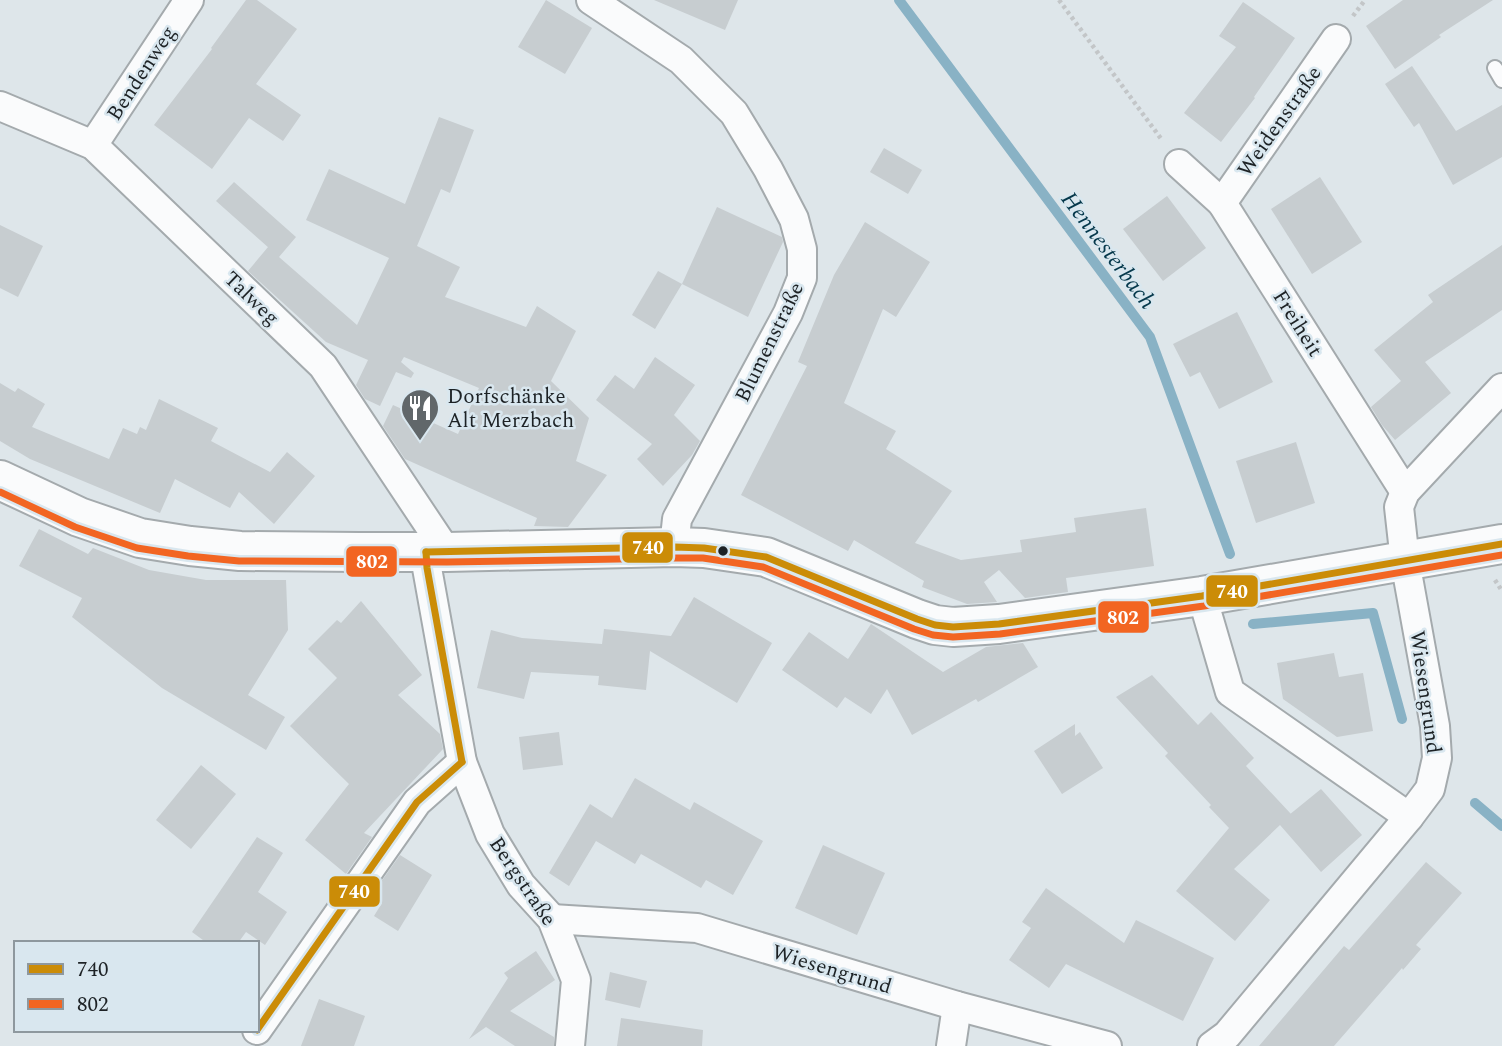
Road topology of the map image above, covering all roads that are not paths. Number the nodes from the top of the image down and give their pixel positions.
1 (189, 0) edge
2 (591, 0) edge
3 (1336, 39) dead end
4 (0, 106) edge
5 (93, 145) junction
6 (1180, 164) road end
7 (1222, 203) junction
8 (1502, 388) edge
9 (0, 480) edge
10 (1405, 492) junction
11 (1502, 544) edge
12 (674, 547) junction
13 (436, 552) junction
14 (1405, 561) junction
15 (1202, 596) junction
16 (461, 762) junction
17 (1409, 817) junction
18 (552, 919) junction
19 (957, 1006) junction
20 (259, 1027) edge
21 (570, 1046) edge
22 (951, 1046) edge
23 (1107, 1046) edge
24 (1212, 1046) edge

1 - 5 street, Bendenweg
2 - 12 street, Blumenstraße
3 - 7 street, Weidenstraße
4 - 5 street, Talweg
5 - 13 street, Talweg
6 - 7 street, Freiheit
7 - 10 street, Freiheit
8 - 10 street
9 - 13 main road
10 - 14 street
11 - 14 main road
12 - 13 main road
12 - 15 main road
13 - 16 street, Bergstraße
14 - 15 main road
14 - 17 street, Wiesengrund
15 - 17 street
16 - 18 street, Bergstraße
16 - 20 street
17 - 24 street, Wiesengrund
18 - 19 street, Wiesengrund
18 - 21 street, Bergstraße
19 - 22 street
19 - 23 street, Wiesengrund

